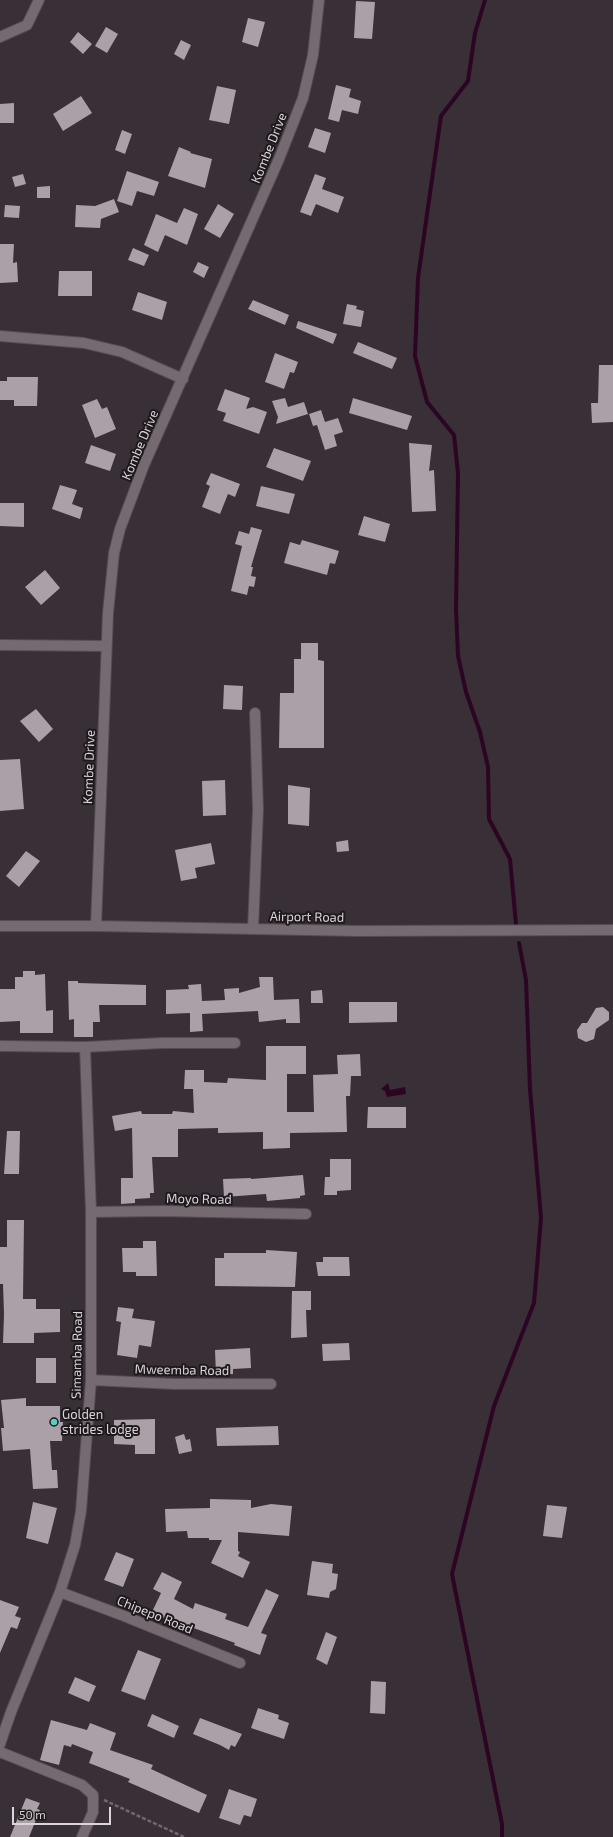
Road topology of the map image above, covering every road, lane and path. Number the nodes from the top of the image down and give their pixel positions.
1 (39, 0) edge
2 (319, 0) edge
3 (0, 37) edge
4 (0, 336) edge
5 (183, 379) junction
6 (0, 645) edge
7 (106, 646) junction
8 (255, 713) dead end
9 (0, 926) edge
10 (96, 926) junction
11 (252, 929) junction
12 (613, 930) edge
13 (235, 1043) dead end
14 (0, 1046) edge
15 (85, 1047) junction
16 (91, 1212) junction
17 (306, 1214) dead end
18 (91, 1380) junction
19 (272, 1384) dead end
20 (60, 1592) junction
21 (240, 1663) dead end
22 (0, 1744) edge
23 (0, 1752) edge
24 (93, 1795) junction
25 (82, 1837) edge
26 (184, 1837) edge

1 - 3 street
2 - 5 street, Kombe Drive
4 - 5 street
5 - 7 street, Kombe Drive
6 - 7 street
7 - 10 street, Kombe Drive
8 - 11 street
9 - 10 street, Airport Road
10 - 11 street, Airport Road
11 - 12 street, Airport Road
13 - 15 street
14 - 15 street
15 - 16 street, Simamba Road
16 - 17 street, Moyo Road
16 - 18 street, Simamba Road
18 - 19 street, Mweemba Road
18 - 20 street, Simamba Road
20 - 21 street, Chipepo Road
20 - 22 street, Simamba Road
23 - 24 street
24 - 25 street
24 - 26 path

